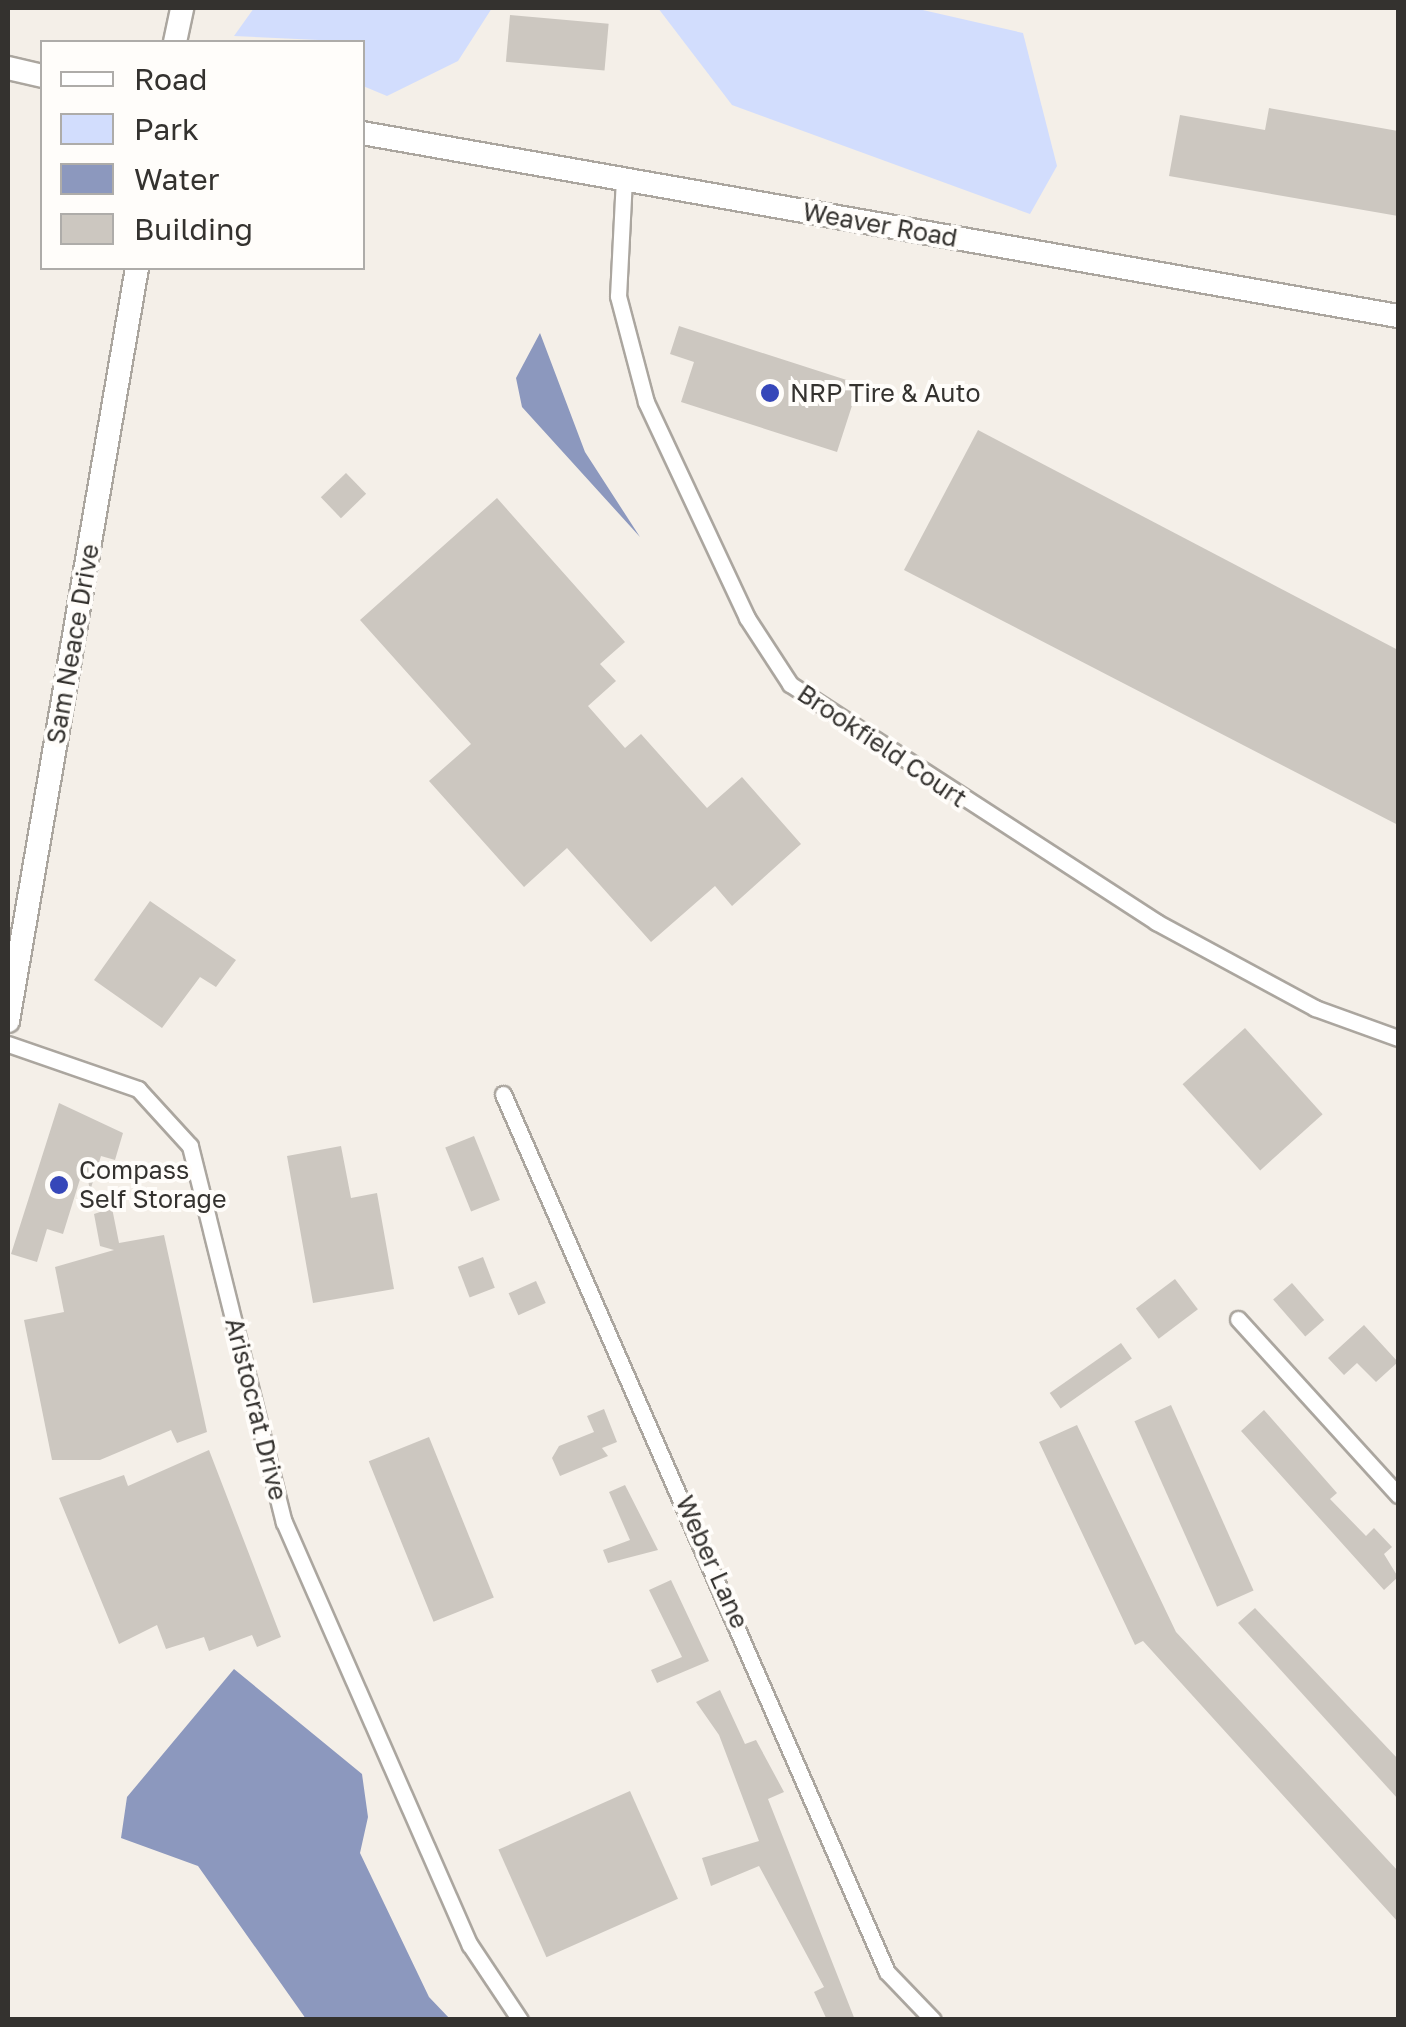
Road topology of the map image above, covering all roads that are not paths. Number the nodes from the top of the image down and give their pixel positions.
1 (182, 8) edge
2 (175, 40) edge
3 (8, 68) edge
4 (40, 76) edge
5 (365, 134) edge
6 (624, 178) junction
7 (136, 270) edge
8 (1398, 316) edge
9 (8, 1021) edge
10 (1398, 1038) edge
11 (8, 1044) edge
12 (502, 1094) dead end
13 (1238, 1319) dead end
14 (1398, 1494) edge
15 (520, 2020) edge
16 (933, 2020) edge

1 - 2 main road
3 - 4 main road
5 - 6 main road, Weaver Road
6 - 8 main road, Weaver Road
6 - 10 street, Brookfield Court
7 - 9 main road, Sam Neace Drive
11 - 15 street, Aristocrat Drive
12 - 16 street, Weber Lane
13 - 14 street

